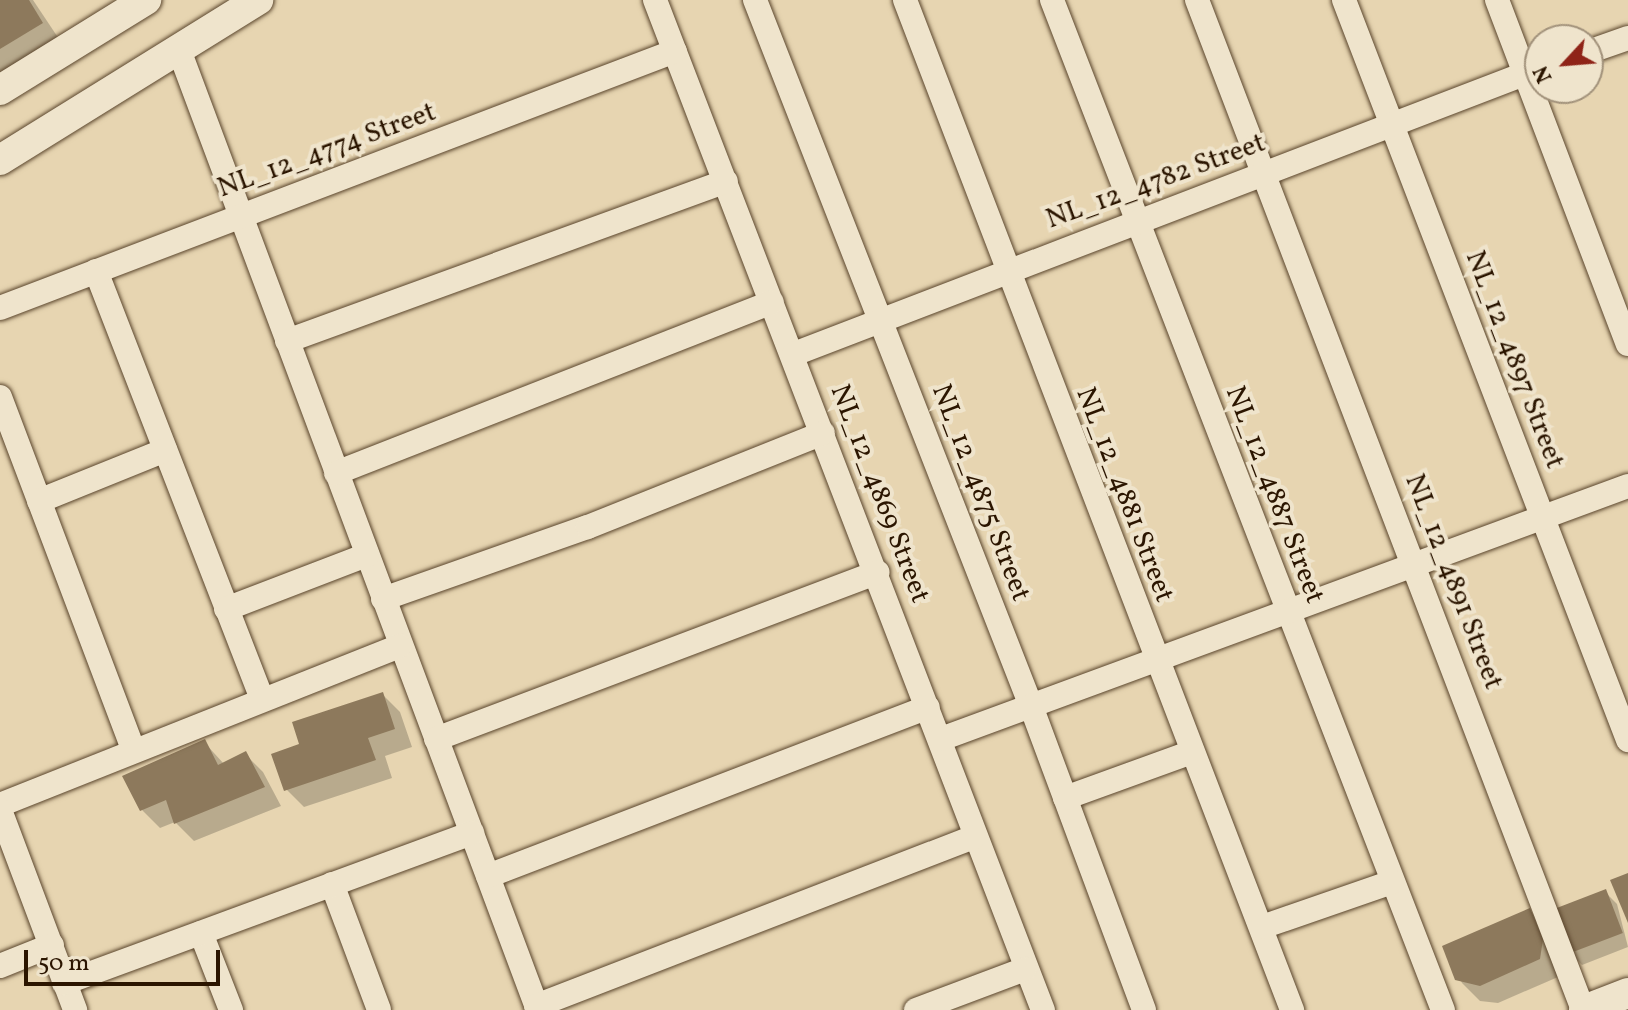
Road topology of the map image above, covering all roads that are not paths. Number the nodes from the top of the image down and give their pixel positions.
1 (146, 0) edge
2 (258, 0) edge
3 (655, 0) edge
4 (755, 0) edge
5 (905, 0) edge
6 (1052, 0) edge
7 (1197, 0) edge
8 (1344, 0) edge
9 (1497, 0) edge
10 (1628, 38) edge
11 (1604, 46) edge
12 (179, 50) junction
13 (675, 51) junction
14 (1524, 55) edge
15 (1524, 74) edge
16 (0, 90) edge
17 (1544, 104) edge
18 (1392, 125) junction
19 (0, 160) edge
20 (1264, 175) junction
21 (726, 181) junction
22 (239, 216) junction
23 (1138, 223) junction
24 (1005, 269) junction
25 (96, 271) junction
26 (772, 302) junction
27 (0, 308) edge
28 (879, 318) junction
29 (287, 341) junction
30 (1628, 344) edge
31 (794, 354) junction
32 (0, 398) edge
33 (823, 433) junction
34 (165, 450) junction
35 (336, 473) junction
36 (1628, 486) edge
37 (39, 501) junction
38 (1542, 518) junction
39 (367, 555) junction
40 (1414, 566) junction
41 (877, 572) junction
42 (383, 599) junction
43 (226, 609) junction
44 (1288, 613) junction
45 (399, 646) junction
46 (1156, 660) junction
47 (262, 699) junction
48 (1031, 706) junction
49 (928, 707) junction
50 (436, 739) junction
51 (941, 739) junction
52 (1628, 740) edge
53 (133, 749) junction
54 (1192, 752) junction
55 (1065, 798) junction
56 (0, 807) edge
57 (472, 833) junction
58 (974, 837) junction
59 (488, 876) junction
60 (1392, 882) junction
61 (332, 884) junction
62 (1262, 927) junction
63 (201, 933) junction
64 (52, 945) junction
65 (0, 966) edge
66 (1025, 969) junction
67 (64, 983) junction
68 (1628, 993) edge
69 (537, 1008) edge
70 (927, 1008) edge
71 (1290, 1009) edge
72 (75, 1010) edge
73 (231, 1010) edge
74 (379, 1010) edge
75 (1043, 1010) edge
76 (1144, 1010) edge
77 (1443, 1010) edge
78 (1584, 1010) edge

1 - 16 street
2 - 12 street
3 - 13 street, NL_12_4869 Street
4 - 28 street, NL_12_4875 Street
5 - 24 street, NL_12_4881 Street
6 - 23 street, NL_12_4887 Street
7 - 20 street, NL_12_4891 Street
8 - 18 street, NL_12_4897 Street
9 - 14 street
10 - 11 street
12 - 19 street
12 - 22 street
13 - 21 street, NL_12_4869 Street
13 - 22 street, NL_12_4774 Street
15 - 18 street, NL_12_4782 Street
17 - 30 street
18 - 20 street, NL_12_4782 Street
18 - 38 street, NL_12_4897 Street
20 - 23 street, NL_12_4782 Street
20 - 40 street, NL_12_4891 Street
21 - 26 street, NL_12_4869 Street
21 - 29 street
22 - 25 street, NL_12_4774 Street
22 - 29 street
23 - 24 street, NL_12_4782 Street
23 - 44 street, NL_12_4887 Street
24 - 28 street, NL_12_4782 Street
24 - 46 street, NL_12_4881 Street
25 - 27 street, NL_12_4774 Street
25 - 34 street
26 - 31 street, NL_12_4869 Street
26 - 35 street
28 - 31 street, NL_12_4782 Street
28 - 48 street, NL_12_4875 Street
29 - 35 street
31 - 33 street, NL_12_4869 Street
32 - 37 street
33 - 41 street, NL_12_4869 Street
33 - 42 street
34 - 37 street
34 - 43 street
35 - 39 street
36 - 38 street
37 - 53 street
38 - 40 street
38 - 52 street, NL_12_4897 Street
39 - 42 street
39 - 43 street
40 - 44 street
40 - 78 street, NL_12_4891 Street
41 - 49 street, NL_12_4869 Street
41 - 50 street
42 - 45 street
43 - 47 street
44 - 46 street
44 - 60 street, NL_12_4887 Street
45 - 47 street
45 - 50 street
46 - 48 street
46 - 54 street, NL_12_4881 Street
47 - 53 street
48 - 51 street
48 - 55 street, NL_12_4875 Street
49 - 51 street, NL_12_4869 Street
49 - 59 street
50 - 57 street
51 - 58 street, NL_12_4869 Street
53 - 56 street
54 - 55 street
54 - 62 street, NL_12_4881 Street
55 - 76 street, NL_12_4875 Street
56 - 64 street
57 - 59 street
57 - 61 street
58 - 66 street, NL_12_4869 Street
58 - 69 street
59 - 69 street
60 - 62 street
60 - 77 street, NL_12_4887 Street
61 - 63 street
61 - 74 street
62 - 71 street, NL_12_4881 Street
63 - 67 street
63 - 73 street
64 - 65 street
64 - 67 street
66 - 70 street
66 - 75 street, NL_12_4869 Street
67 - 72 street
68 - 78 street

